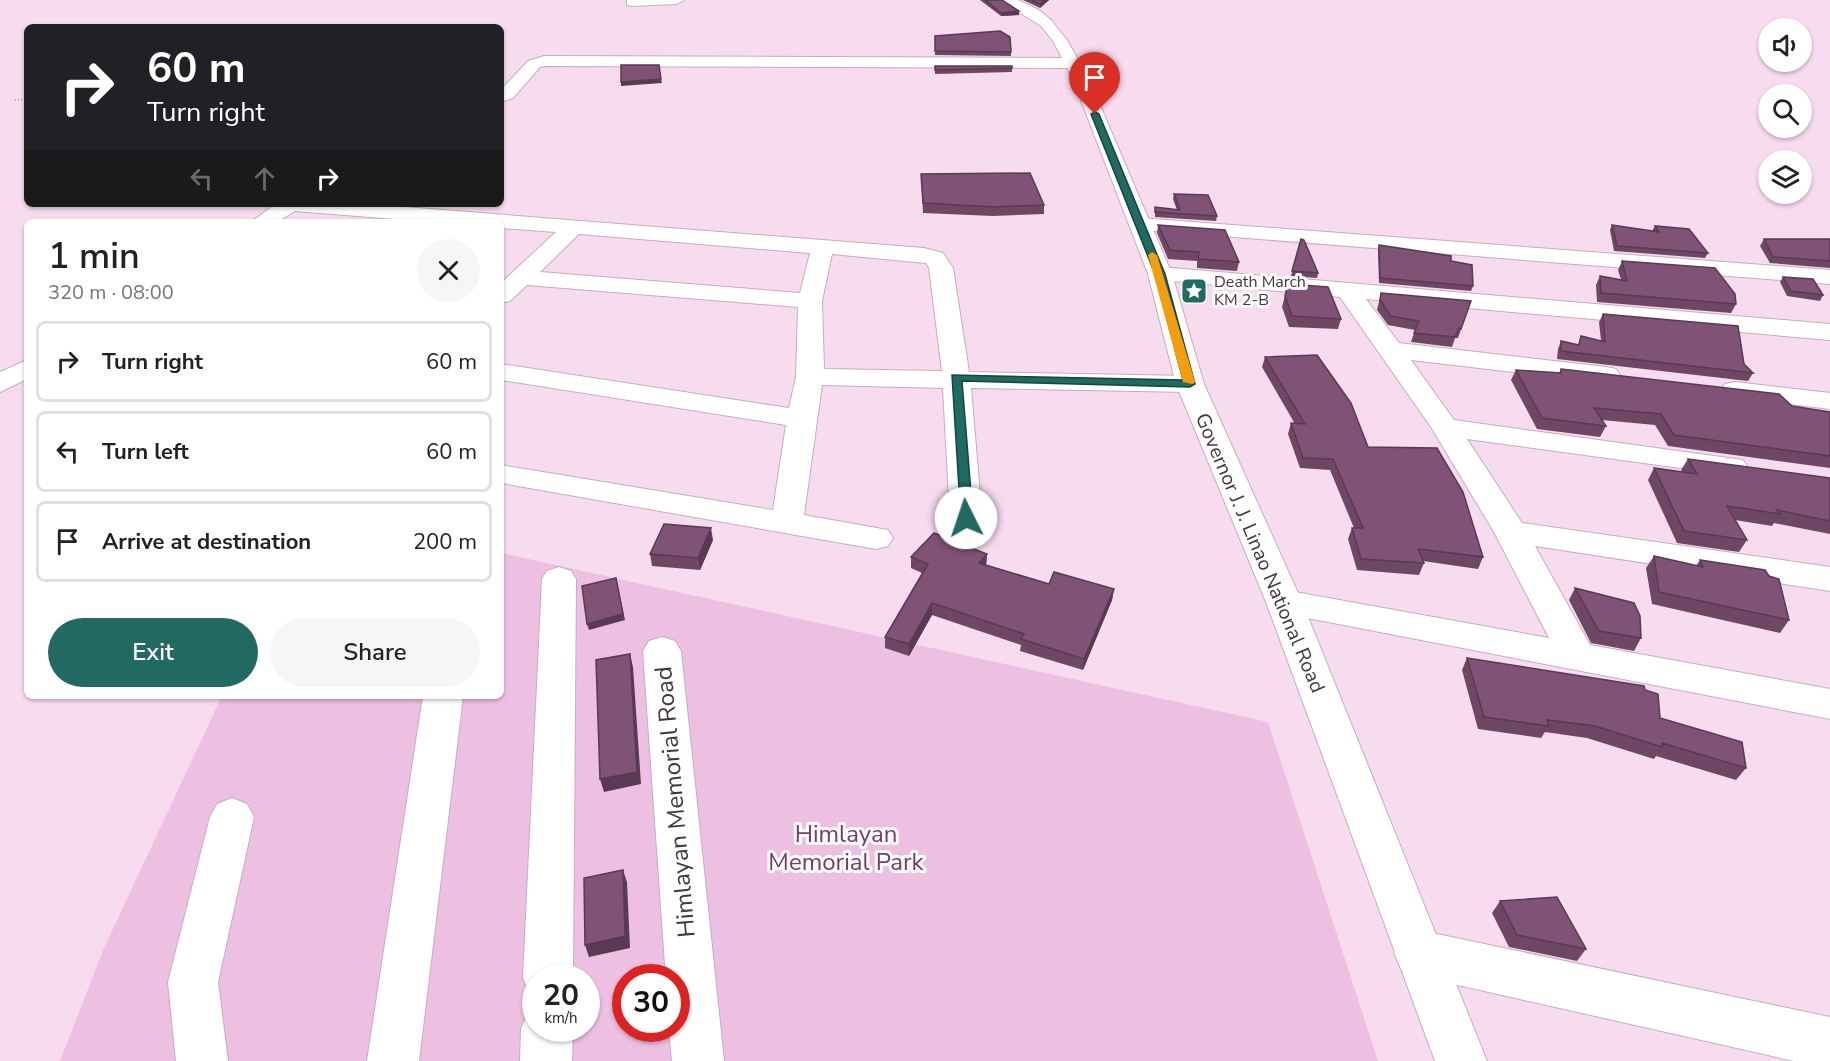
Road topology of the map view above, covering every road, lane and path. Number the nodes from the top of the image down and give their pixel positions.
1 (677, 0) edge
2 (1007, 0) edge
3 (632, 2) dead end
4 (1076, 70) junction
5 (987, 79) edge
6 (504, 96) edge
7 (24, 99) edge
8 (15, 100) dead end
9 (284, 207) edge
10 (309, 207) edge
11 (370, 216) edge
12 (266, 219) edge
13 (441, 219) edge
14 (504, 223) edge
15 (1140, 224) junction
16 (574, 227) junction
17 (823, 246) junction
18 (1160, 274) junction
19 (521, 277) junction
20 (1830, 277) edge
21 (1349, 292) junction
22 (504, 293) edge
23 (810, 301) junction
24 (1830, 332) edge
25 (1390, 350) junction
26 (24, 370) edge
27 (504, 372) edge
28 (810, 377) junction
29 (956, 378) junction
30 (1628, 378) edge
31 (1190, 384) junction
32 (0, 386) edge
33 (1711, 387) edge
34 (24, 392) edge
35 (1830, 400) edge
36 (801, 419) junction
37 (1445, 427) junction
38 (1763, 470) edge
39 (504, 475) edge
40 (966, 518) dead end
41 (787, 522) junction
42 (1511, 532) junction
43 (876, 538) dead end
44 (559, 579) dead end
45 (1830, 579) edge
46 (1284, 602) junction
47 (662, 651) dead end
48 (1578, 658) junction
49 (443, 699) edge
50 (1830, 704) edge
51 (232, 817) dead end
52 (1418, 953) junction
53 (548, 964) edge
54 (547, 1042) edge
55 (1830, 1043) edge
56 (202, 1061) edge
57 (393, 1061) edge
58 (546, 1061) edge
59 (698, 1061) edge
60 (1461, 1061) edge

1 - 3 street
2 - 4 street, Governor J. J. Linao National Road
4 - 5 street
4 - 6 street
4 - 15 street, Governor J. J. Linao National Road
7 - 8 path
9 - 12 street
10 - 11 street
11 - 13 street
14 - 16 street
15 - 18 street, Governor J. J. Linao National Road
15 - 20 street
16 - 17 street
16 - 19 street
17 - 23 street
17 - 29 street
18 - 21 street
18 - 31 street, Governor J. J. Linao National Road
19 - 22 street
19 - 23 street
21 - 24 street
21 - 25 street
23 - 28 street
25 - 30 street
25 - 37 street
26 - 32 street
27 - 36 street
28 - 29 street
28 - 36 street
29 - 31 street
29 - 40 street
31 - 46 street, Governor J. J. Linao National Road
32 - 34 street
33 - 35 street
36 - 41 street
37 - 38 street
37 - 42 street
39 - 41 street
41 - 43 street
42 - 45 street
42 - 48 street
44 - 53 street
46 - 48 street
46 - 52 street, Governor J. J. Linao National Road
47 - 59 street, Himlayan Memorial Road
48 - 50 street
49 - 57 street
51 - 56 street
52 - 55 street
52 - 60 street, Governor J. J. Linao National Road
54 - 58 street

